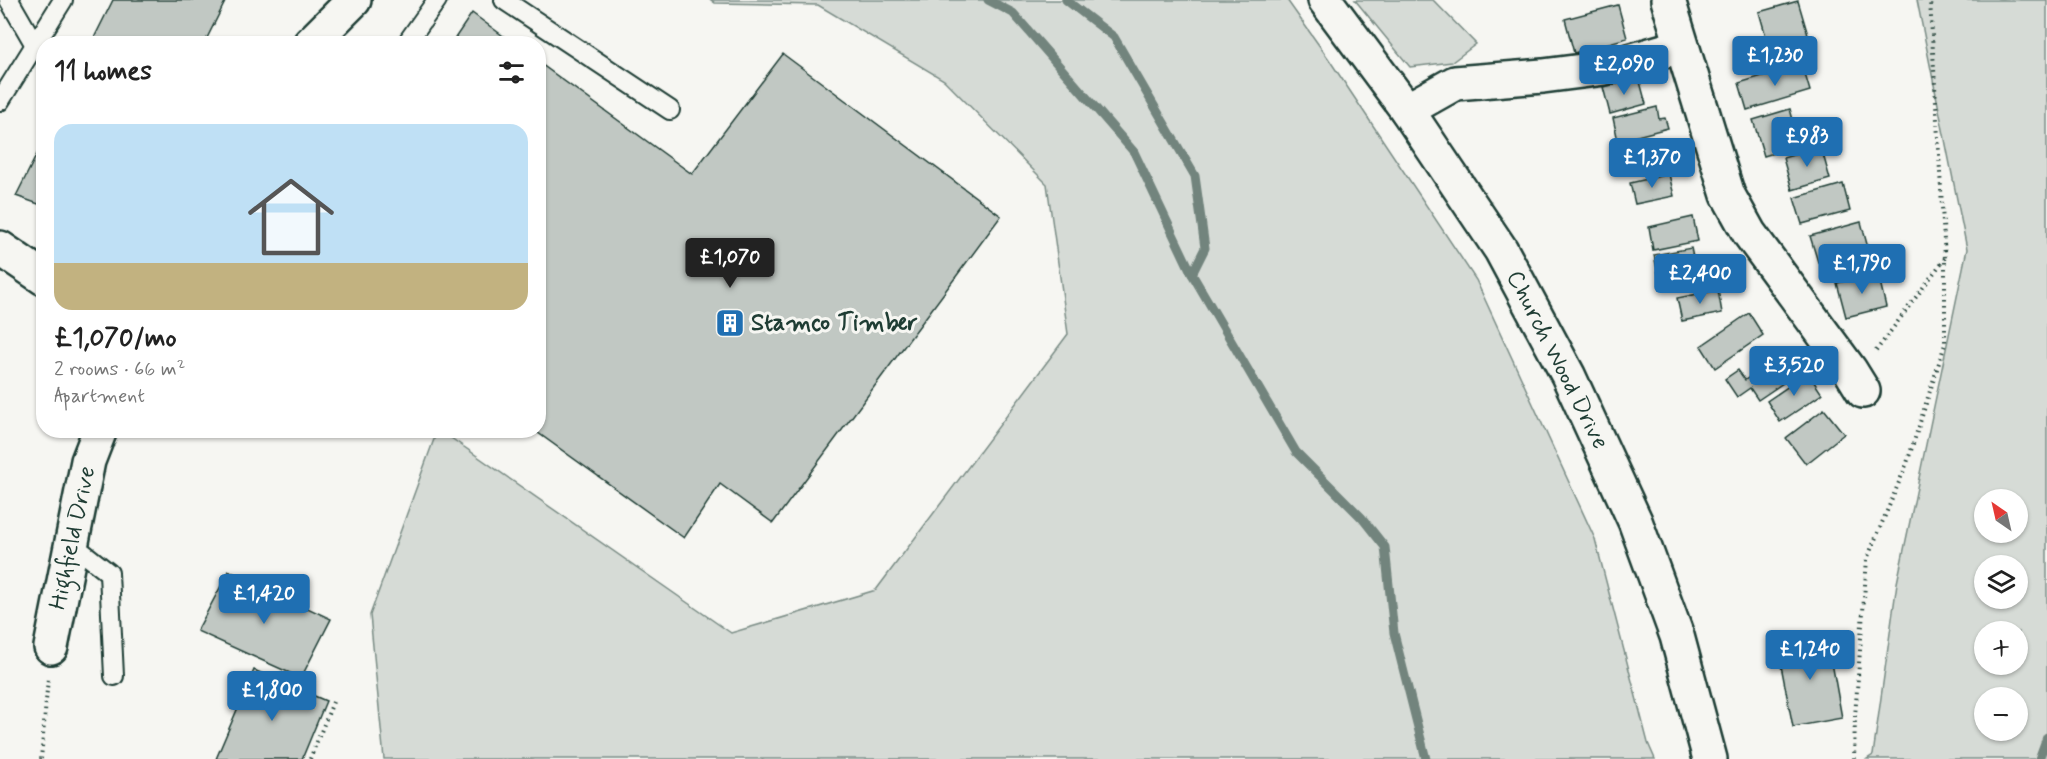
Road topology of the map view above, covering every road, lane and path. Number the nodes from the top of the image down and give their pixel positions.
1 (9, 0) edge
2 (63, 0) edge
3 (354, 0) edge
4 (437, 0) edge
5 (504, 0) edge
6 (1325, 0) edge
7 (1668, 0) edge
8 (1930, 0) edge
9 (41, 36) edge
10 (318, 36) edge
11 (412, 36) edge
12 (35, 45) joint
13 (1681, 46) junction
14 (0, 101) edge
15 (670, 110) dead end
16 (1407, 110) junction
17 (0, 248) edge
18 (1946, 258) junction
19 (36, 273) edge
20 (1861, 373) joint
21 (97, 438) edge
22 (72, 544) junction
23 (51, 647) joint
24 (114, 676) dead end
25 (333, 702) dead end
26 (41, 759) edge
27 (310, 759) edge
28 (1710, 759) edge
29 (1854, 759) edge

1 - 12 lane
2 - 9 lane
3 - 10 street
4 - 11 lane
5 - 15 lane
6 - 16 street, Church Wood Drive
7 - 13 street
8 - 18 path
12 - 14 lane
13 - 16 street
13 - 20 street
16 - 28 street, Church Wood Drive
17 - 19 street
18 - 20 path
18 - 29 path
21 - 22 street, Highfield Drive
22 - 23 street, Highfield Drive
22 - 24 lane
23 - 26 path
25 - 27 path

